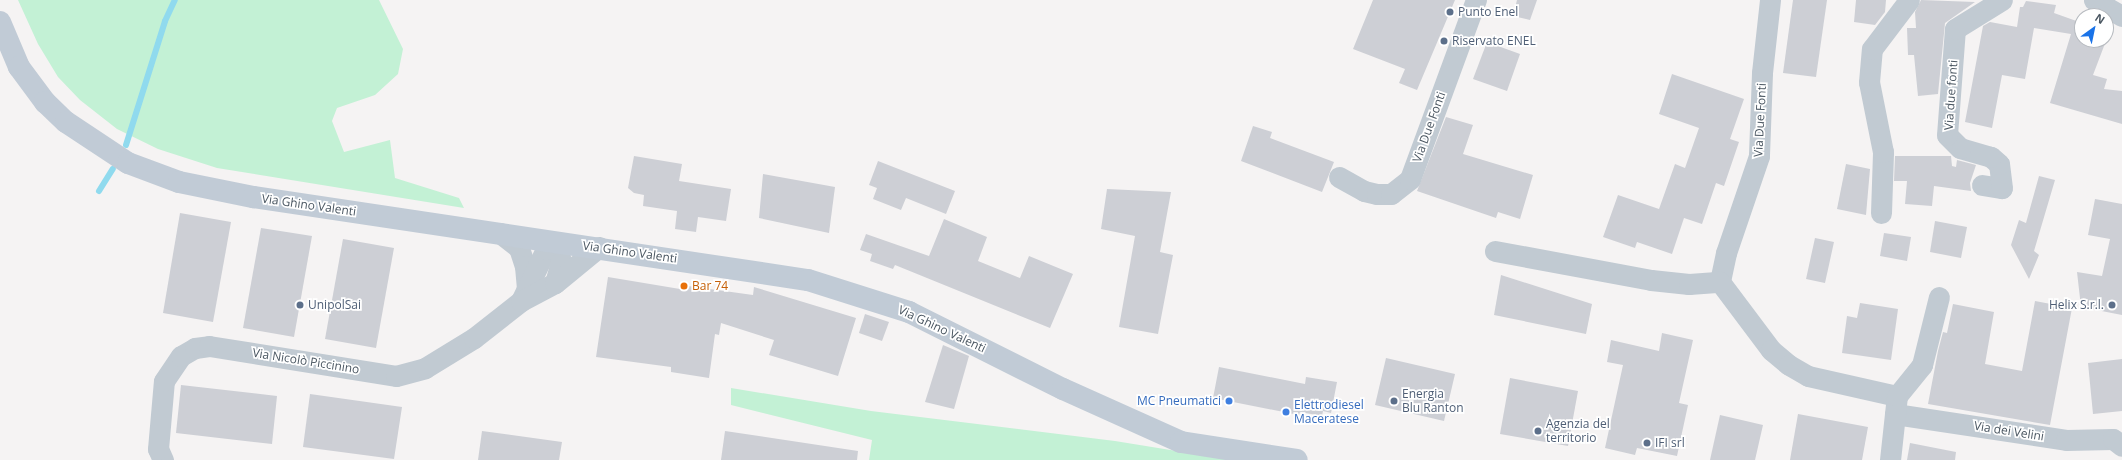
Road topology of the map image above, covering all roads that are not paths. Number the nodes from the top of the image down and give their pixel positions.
1 (1476, 0) edge
2 (1770, 0) edge
3 (1909, 0) edge
4 (2002, 0) edge
5 (2094, 0) edge
6 (2122, 16) edge
7 (0, 22) edge
8 (1339, 177) dead end
9 (1982, 185) dead end
10 (1881, 213) dead end
11 (500, 233) junction
12 (557, 242) junction
13 (599, 248) junction
14 (1495, 251) dead end
15 (1720, 282) junction
16 (555, 283) junction
17 (524, 294) junction
18 (1939, 297) dead end
19 (1896, 405) junction
20 (2122, 446) edge
21 (163, 460) edge
22 (1297, 460) edge
23 (1890, 460) edge

1 - 8 street, Via Due Fonti
2 - 15 street, Via Due Fonti
3 - 10 street
4 - 9 street, Via due fonti
5 - 6 street
7 - 11 main road, Via Ghino Valenti
11 - 12 main road, Via Ghino Valenti
11 - 17 street
12 - 13 main road, Via Ghino Valenti
12 - 16 street
12 - 17 street
13 - 16 street
13 - 22 main road, Via Ghino Valenti
14 - 15 street
15 - 19 street
16 - 17 street
17 - 21 street, Via Nicolò Piccinino
18 - 19 street
19 - 20 street, Via dei Velini
19 - 23 street

